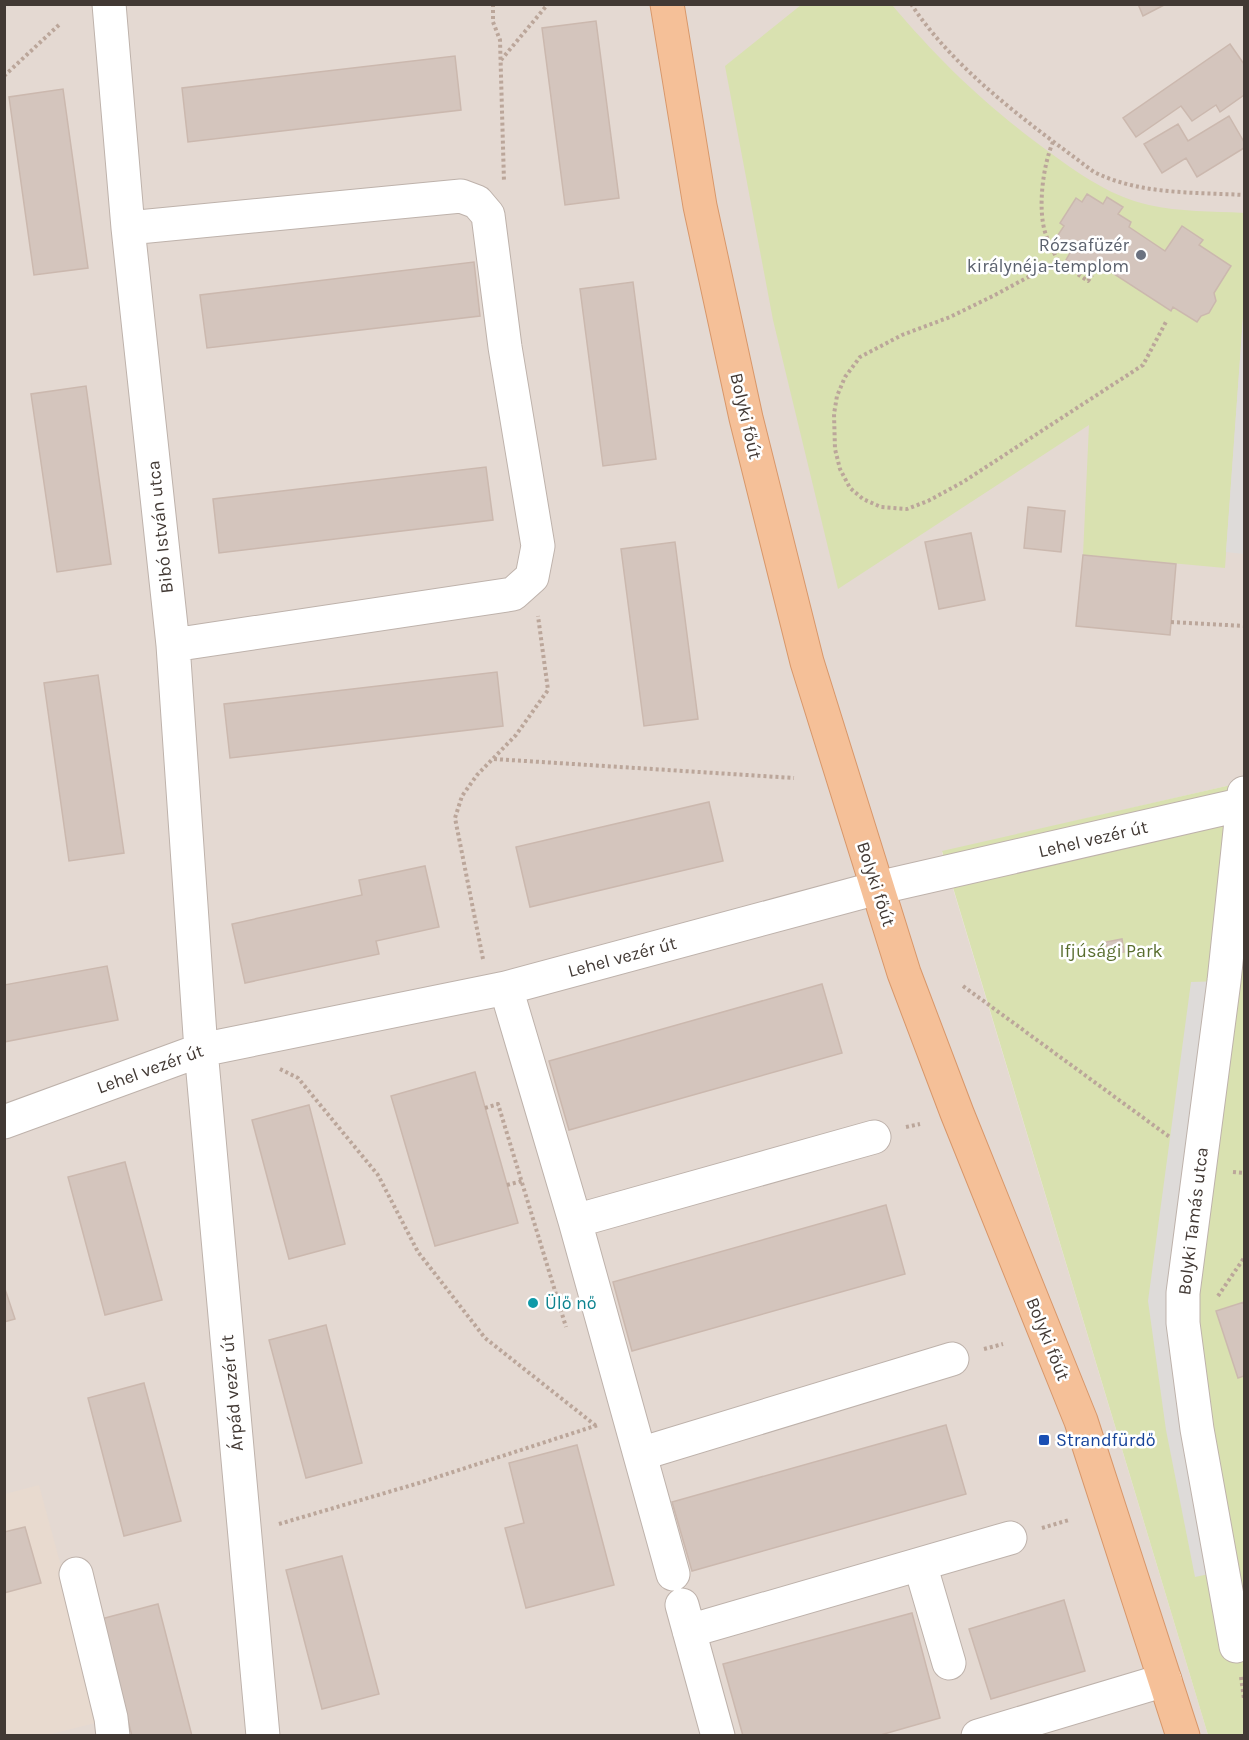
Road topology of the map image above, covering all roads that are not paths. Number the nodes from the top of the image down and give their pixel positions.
1 (109, 4) edge
2 (666, 4) edge
3 (128, 228) junction
4 (173, 645) junction
5 (1245, 794) edge
6 (1244, 804) edge
7 (877, 888) junction
8 (506, 988) junction
9 (201, 1050) junction
10 (4, 1122) edge
11 (874, 1137) dead end
12 (575, 1221) junction
13 (952, 1359) dead end
14 (640, 1454) junction
15 (1010, 1538) dead end
16 (920, 1564) junction
17 (76, 1574) dead end
18 (673, 1574) dead end
19 (1236, 1646) dead end
20 (949, 1663) dead end
21 (1165, 1680) junction
22 (1032, 1728) edge
23 (113, 1736) edge
24 (263, 1736) edge
25 (718, 1736) edge
26 (978, 1736) edge
27 (1183, 1736) edge

1 - 3 street, Bibó István utca
2 - 7 main road, Bolyki főút
3 - 4 street, Bibó István utca
3 - 4 street
4 - 9 street, Bibó István utca
5 - 6 street, Bolyki Tamás utca
6 - 7 street, Lehel vezér út
6 - 19 street, Bolyki Tamás utca
7 - 8 street, Lehel vezér út
7 - 21 main road, Bolyki főút
8 - 9 street, Lehel vezér út
8 - 12 street
9 - 10 street, Lehel vezér út
9 - 24 street, Árpád vezér út
11 - 12 street
12 - 14 street
13 - 14 street
14 - 18 street
15 - 16 street
16 - 20 street
16 - 25 street
17 - 23 street
21 - 22 street
21 - 27 main road, Bolyki főút
22 - 26 street

